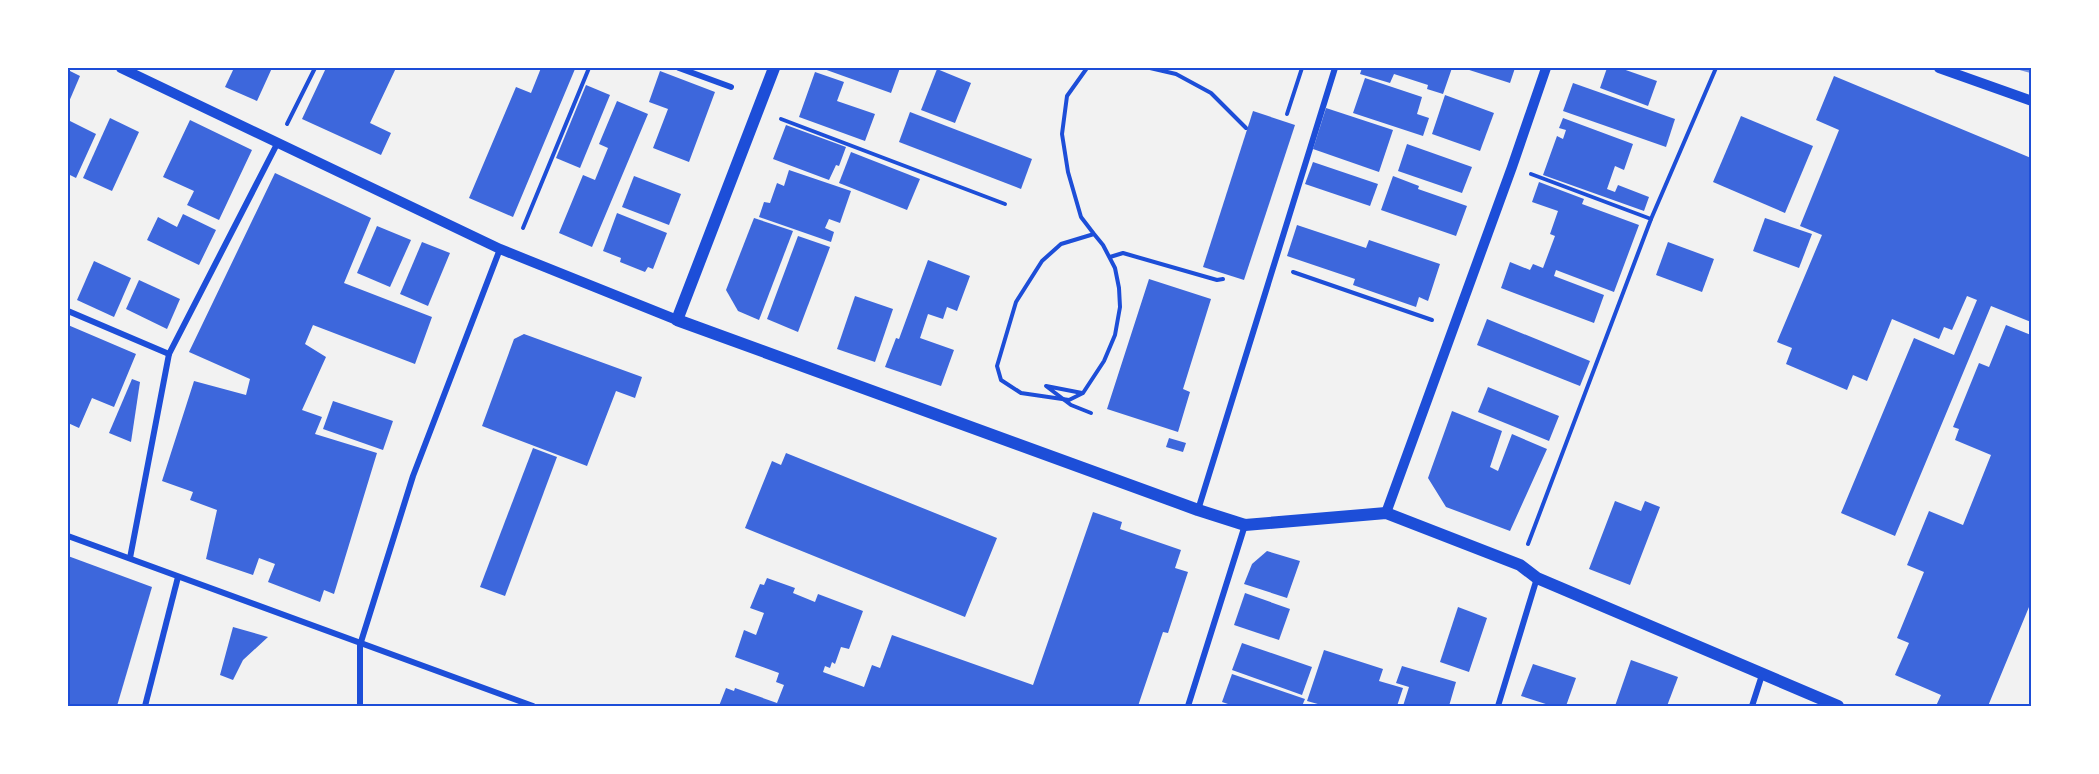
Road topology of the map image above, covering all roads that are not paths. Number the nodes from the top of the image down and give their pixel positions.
1 (120, 68) edge
2 (679, 68) edge
3 (774, 68) edge
4 (1335, 68) edge
5 (1546, 68) edge
6 (1939, 68) edge
7 (731, 87) dead end
8 (2031, 101) edge
9 (278, 144) junction
10 (500, 249) junction
11 (68, 311) edge
12 (677, 320) junction
13 (169, 354) junction
14 (1198, 510) junction
15 (1386, 513) junction
16 (1245, 525) junction
17 (68, 536) edge
18 (130, 558) junction
19 (178, 577) junction
20 (1537, 578) junction
21 (360, 645) junction
22 (1762, 675) junction
23 (145, 706) edge
24 (360, 706) edge
25 (533, 706) edge
26 (1188, 706) edge
27 (1498, 706) edge
28 (1752, 706) edge
29 (1838, 706) edge

1 - 9 street
2 - 7 street
3 - 12 main road
4 - 14 street
5 - 15 street
6 - 8 street
9 - 10 street
9 - 13 street
10 - 12 street
10 - 21 street
11 - 13 street
12 - 14 main road
13 - 18 street
14 - 16 main road
15 - 16 main road
15 - 20 main road
16 - 26 street
17 - 18 street
18 - 19 street
19 - 21 street
19 - 23 street
20 - 22 main road
20 - 27 street
21 - 24 street
21 - 25 street
22 - 28 street
22 - 29 main road

